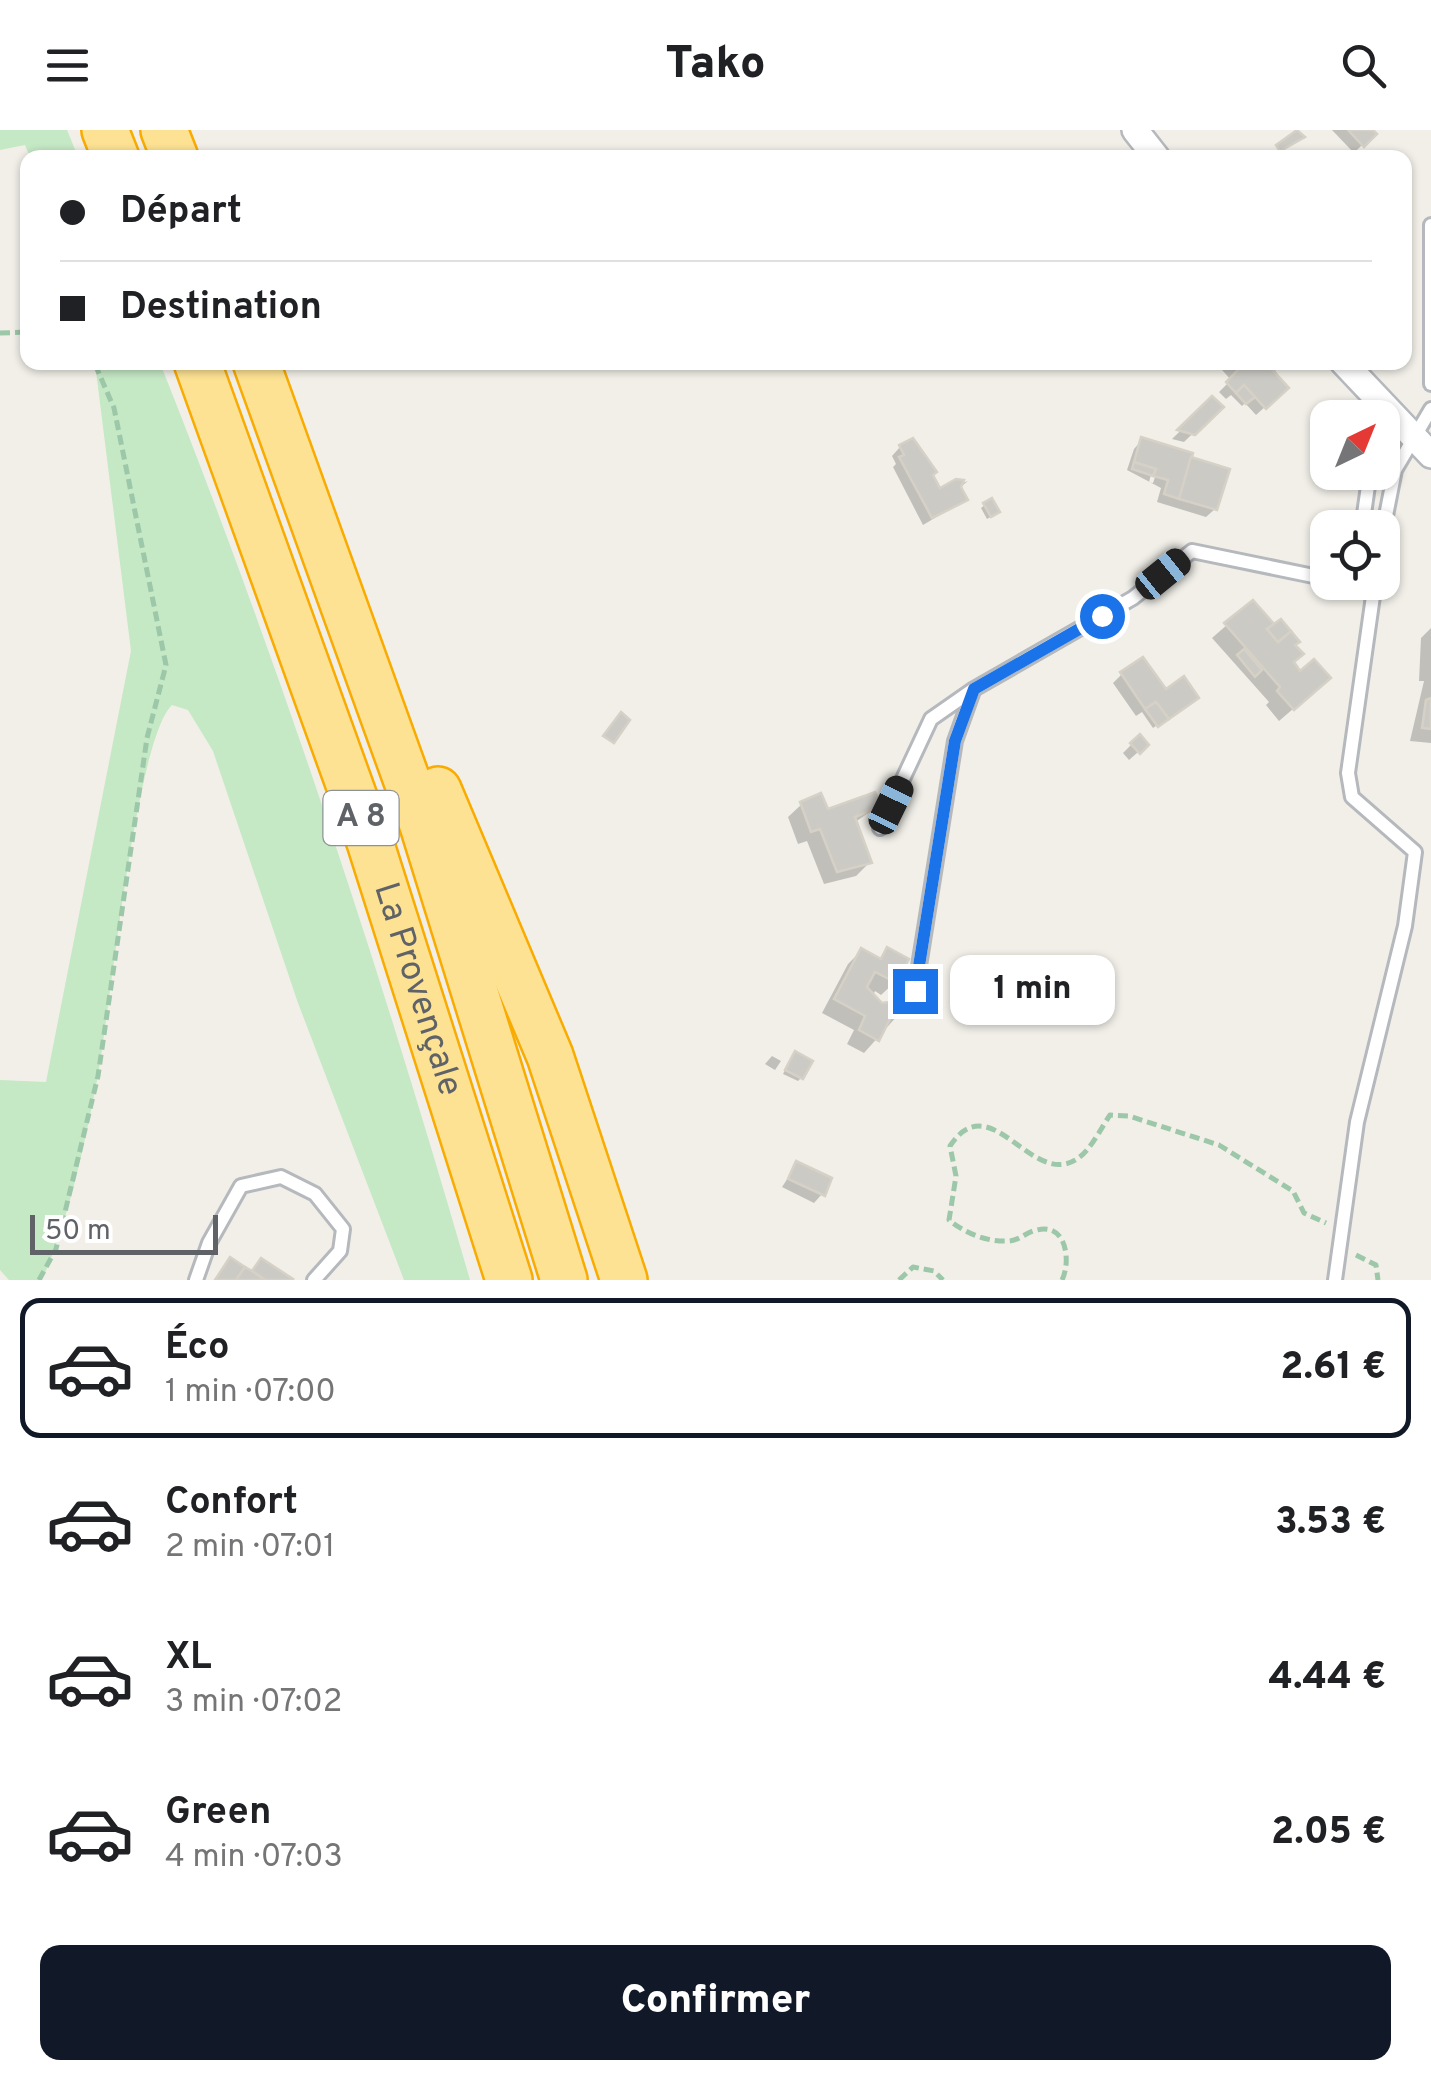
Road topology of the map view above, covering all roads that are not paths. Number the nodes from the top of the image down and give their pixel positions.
1 (1135, 130) edge
2 (1151, 150) edge
3 (1431, 226) edge
4 (200, 370) edge
5 (259, 370) edge
6 (1349, 370) edge
7 (1431, 384) edge
8 (1373, 400) edge
9 (1431, 409) edge
10 (1400, 430) edge
11 (1400, 432) edge
12 (289, 450) junction
13 (1431, 455) edge
14 (1310, 574) edge
15 (1372, 600) edge
16 (974, 689) junction
17 (880, 828) dead end
18 (915, 991) dead end
19 (196, 1280) edge
20 (314, 1280) edge
21 (509, 1280) edge
22 (564, 1280) edge
23 (624, 1280) edge
24 (1335, 1280) edge

1 - 2 street
3 - 7 lane
4 - 21 highway, La Provençale / A 8
5 - 12 highway, La Provençale / A 8
6 - 8 street
9 - 10 lane
11 - 13 street
12 - 22 highway, La Provençale / A 8
12 - 23 highway
14 - 16 lane
15 - 24 lane
16 - 17 lane
16 - 18 lane
19 - 20 lane

